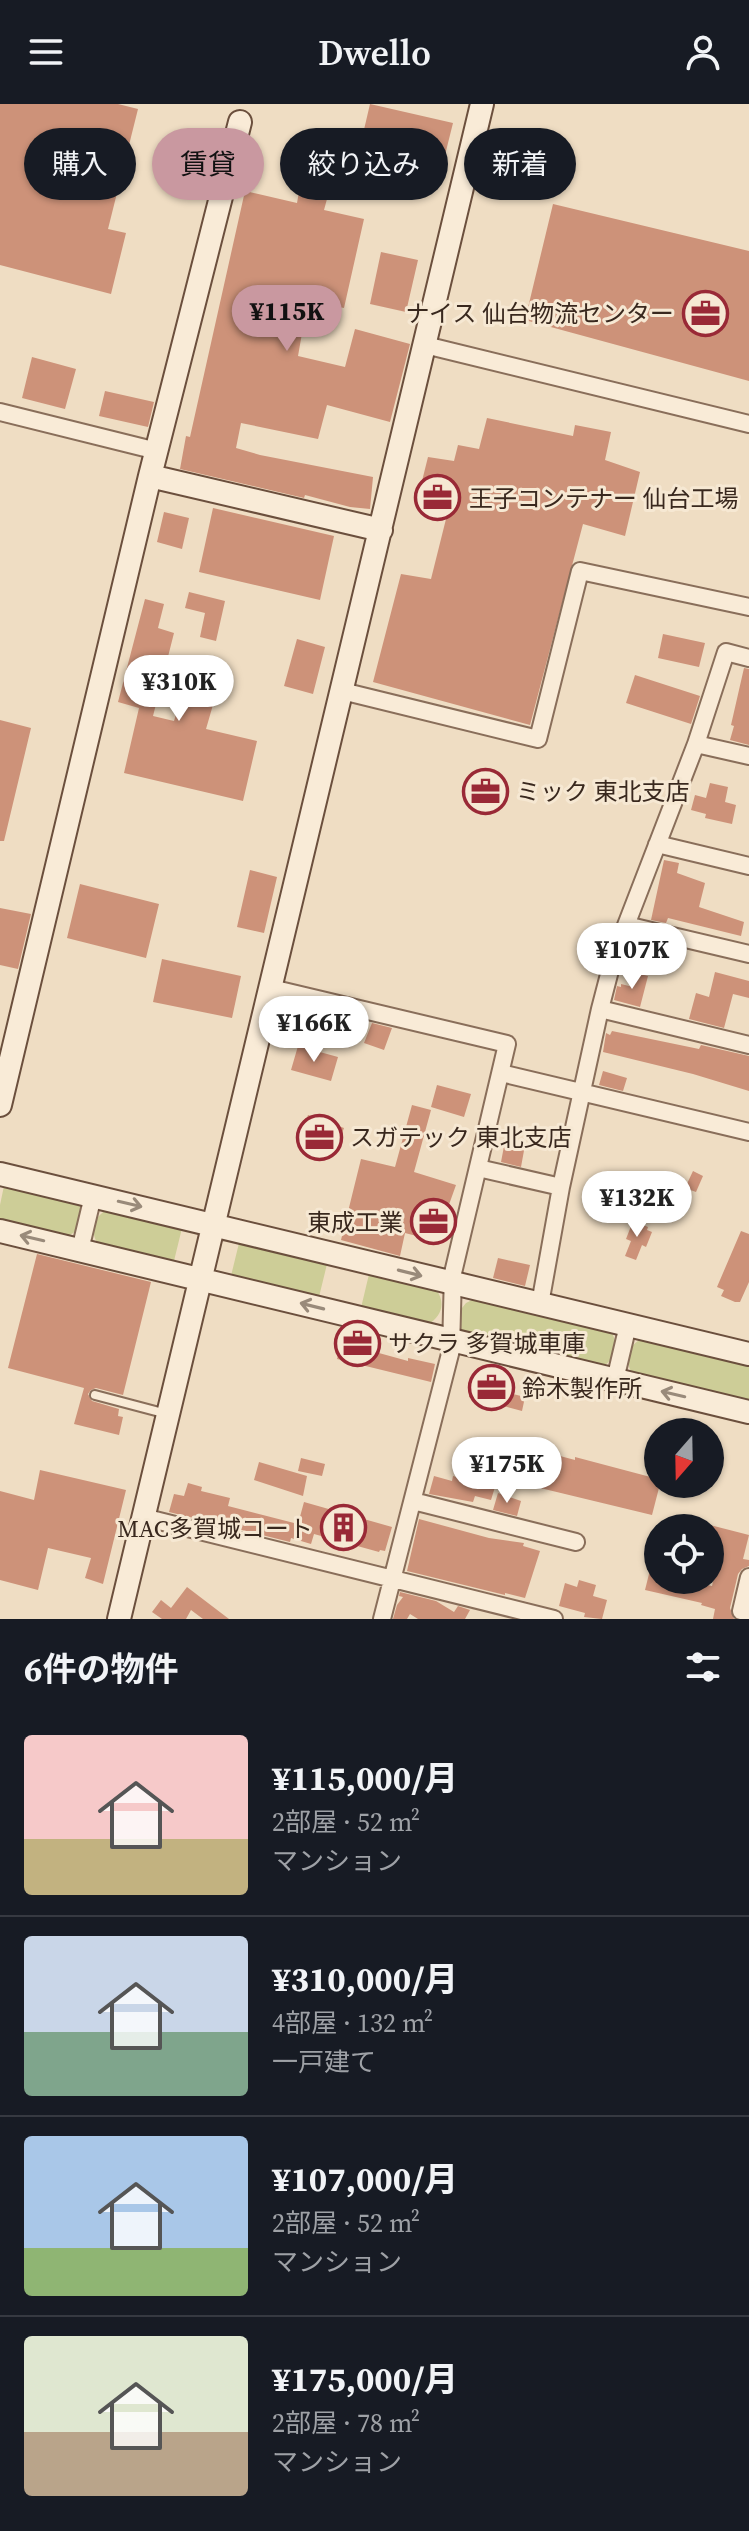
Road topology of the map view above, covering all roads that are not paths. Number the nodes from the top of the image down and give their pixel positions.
1 (482, 104) edge
2 (240, 122) dead end
3 (425, 345) junction
4 (0, 412) edge
5 (749, 424) edge
6 (157, 451) junction
7 (150, 476) junction
8 (381, 530) junction
9 (749, 607) edge
10 (749, 658) edge
11 (342, 691) junction
12 (696, 744) junction
13 (749, 756) edge
14 (657, 844) junction
15 (749, 866) edge
16 (626, 925) junction
17 (749, 954) edge
18 (271, 988) junction
19 (600, 1009) junction
20 (749, 1045) edge
21 (501, 1073) junction
22 (582, 1092) junction
23 (0, 1105) edge
24 (749, 1132) edge
25 (478, 1168) junction
26 (0, 1174) edge
27 (561, 1187) junction
28 (93, 1196) junction
29 (214, 1224) junction
30 (0, 1231) edge
31 (80, 1250) junction
32 (200, 1278) junction
33 (451, 1284) junction
34 (540, 1304) junction
35 (628, 1325) junction
36 (453, 1340) junction
37 (749, 1354) edge
38 (615, 1380) junction
39 (95, 1395) dead end
40 (749, 1412) edge
41 (168, 1414) junction
42 (413, 1501) junction
43 (143, 1517) junction
44 (576, 1542) dead end
45 (749, 1577) edge
46 (394, 1578) junction
47 (749, 1613) edge
48 (542, 1618) edge
49 (119, 1619) edge
50 (382, 1619) edge

1 - 3 street
2 - 6 street
3 - 5 street
3 - 8 street
4 - 6 street
6 - 7 street
7 - 8 street
7 - 23 street
8 - 11 street
9 - 11 street
10 - 12 street
11 - 18 street
12 - 13 street
12 - 14 street
14 - 15 street
14 - 16 street
16 - 17 street
16 - 19 street
18 - 21 street
18 - 29 street
19 - 20 street
19 - 22 street
21 - 22 street
21 - 25 street
22 - 24 street
22 - 27 street
25 - 27 street
25 - 33 street
26 - 28 street
27 - 34 street
28 -> 29 street
28 - 31 street
29 - 32 street
29 -> 33 street
31 -> 30 street
31 - 32 street
36 -> 32 street
32 - 41 street
33 - 34 street
33 - 36 street
34 - 35 street
35 - 37 street
35 - 38 street
36 - 38 street
36 - 42 street
40 -> 38 street
39 - 41 lane
41 - 43 street
42 - 44 street
42 - 46 street
43 - 46 street
43 - 49 street
45 - 47 street
46 - 48 street
46 - 50 street

